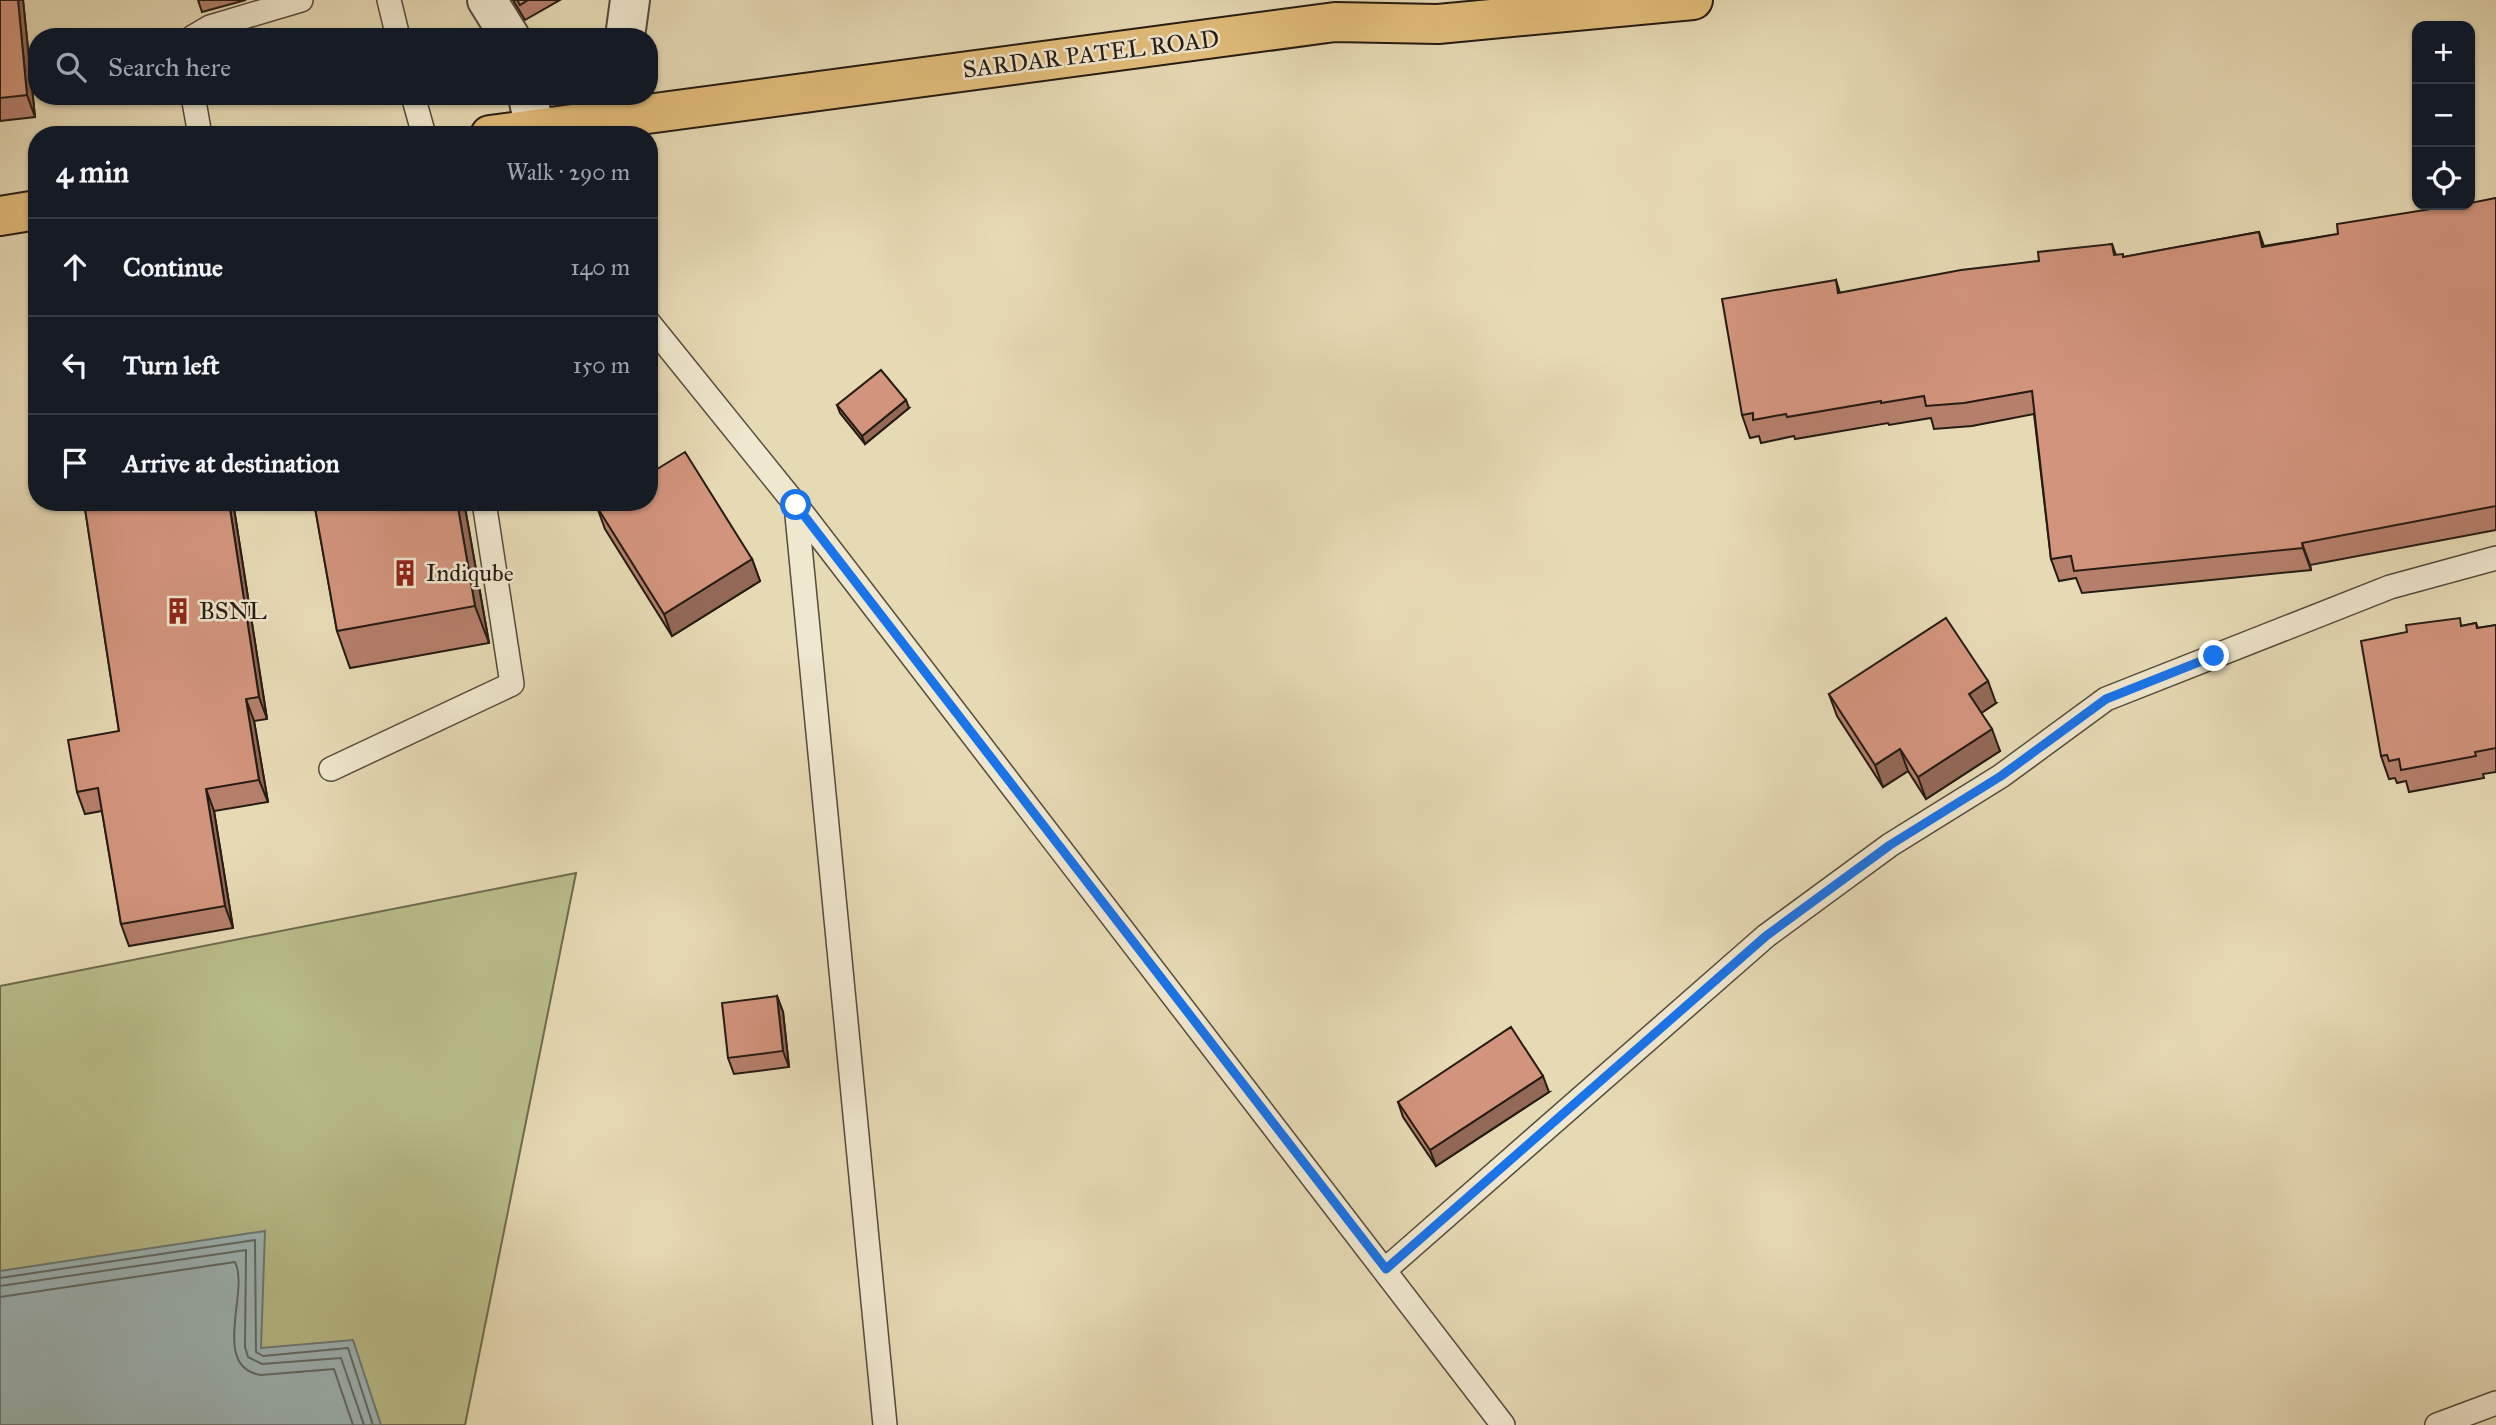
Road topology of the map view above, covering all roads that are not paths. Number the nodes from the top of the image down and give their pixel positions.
1 (301, 0) edge
2 (389, 0) edge
3 (487, 0) edge
4 (630, 0) edge
5 (1398, 0) edge
6 (1693, 0) edge
7 (1335, 22) junction
8 (206, 28) edge
9 (396, 28) edge
10 (504, 28) edge
11 (626, 28) edge
12 (658, 101) edge
13 (194, 105) edge
14 (416, 105) edge
15 (628, 105) edge
16 (533, 119) edge
17 (198, 126) edge
18 (421, 126) edge
19 (514, 126) edge
20 (28, 211) edge
21 (0, 216) edge
22 (658, 334) edge
23 (796, 505) junction
24 (485, 511) edge
25 (2496, 558) edge
26 (331, 769) dead end
27 (1386, 1269) junction
28 (2496, 1403) edge
29 (885, 1425) edge
30 (1503, 1425) edge
31 (2437, 1425) edge

1 - 8 lane
2 - 9 lane
3 - 10 street
4 - 11 street
5 - 7 main road
6 - 7 main road, SARDAR PATEL ROAD
7 - 12 main road, SARDAR PATEL ROAD
13 - 17 lane
14 - 18 lane
15 - 16 main road, SARDAR PATEL ROAD
16 - 19 main road, SARDAR PATEL ROAD
20 - 21 main road
22 - 23 lane
23 - 27 lane
23 - 29 lane
24 - 26 lane
25 - 27 lane
27 - 30 lane
28 - 31 lane

